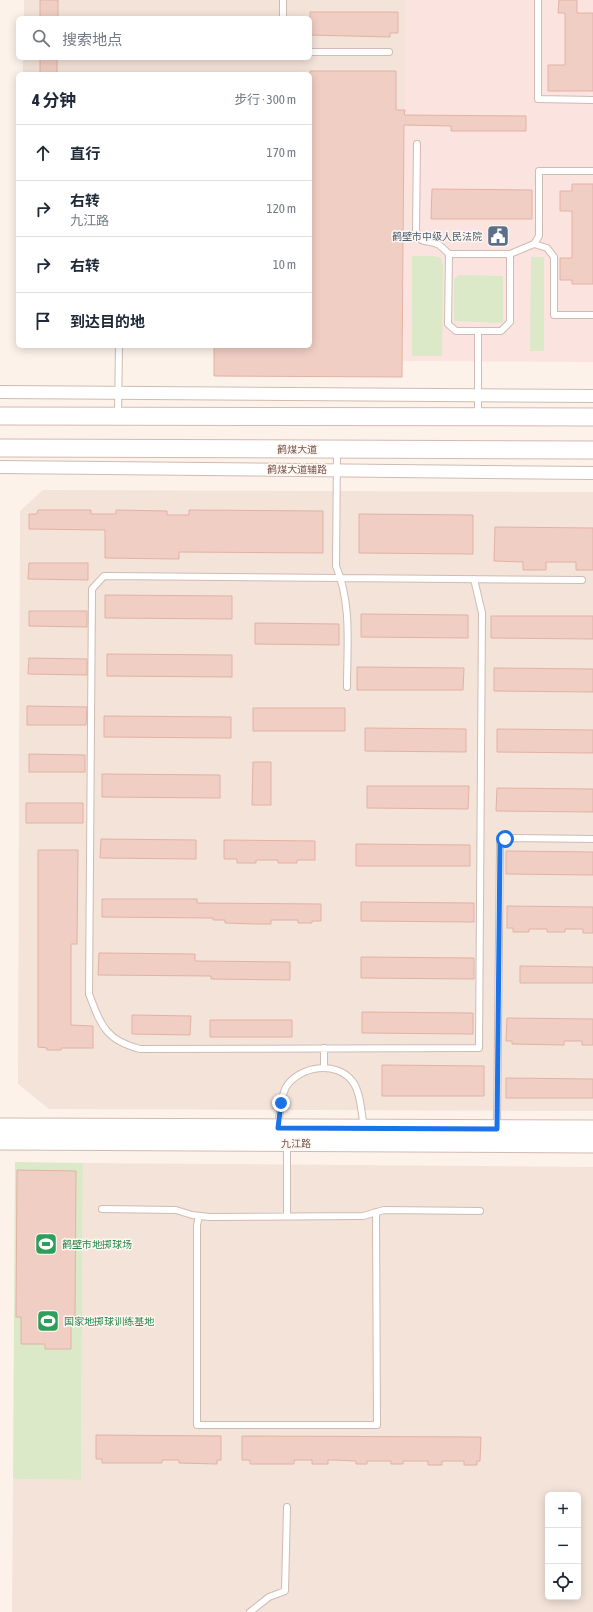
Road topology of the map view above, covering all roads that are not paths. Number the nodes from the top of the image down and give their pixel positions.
1 (283, 0) edge
2 (538, 0) edge
3 (283, 16) edge
4 (312, 52) edge
5 (389, 52) dead end
6 (593, 100) edge
7 (417, 144) dead end
8 (593, 171) edge
9 (534, 244) junction
10 (449, 254) junction
11 (510, 254) junction
12 (593, 315) edge
13 (478, 331) junction
14 (119, 348) edge
15 (0, 392) edge
16 (118, 393) junction
17 (478, 396) junction
18 (593, 396) edge
19 (0, 416) edge
20 (118, 416) junction
21 (478, 417) junction
22 (593, 417) edge
23 (0, 448) edge
24 (337, 449) junction
25 (593, 450) edge
26 (0, 467) edge
27 (336, 470) junction
28 (593, 472) edge
29 (341, 578) junction
30 (474, 579) junction
31 (582, 580) dead end
32 (347, 687) dead end
33 (593, 839) edge
34 (324, 1048) junction
35 (324, 1068) junction
36 (0, 1128) edge
37 (278, 1128) junction
38 (364, 1128) junction
39 (497, 1129) junction
40 (593, 1129) edge
41 (0, 1142) edge
42 (287, 1143) junction
43 (593, 1144) edge
44 (102, 1209) dead end
45 (480, 1211) dead end
46 (376, 1212) junction
47 (199, 1216) junction
48 (287, 1216) junction
49 (287, 1507) dead end
50 (250, 1612) edge

1 - 3 lane
2 - 6 lane
4 - 5 lane
7 - 10 lane
8 - 9 lane
9 - 11 lane
9 - 12 lane
10 - 11 lane
10 - 13 lane
11 - 13 lane
13 - 17 lane
14 - 16 lane
15 - 16 street
16 - 17 street
16 - 20 lane
17 - 18 street
17 - 21 lane
19 - 20 street
20 - 21 street
21 - 22 street
23 - 24 street, 鹤煤大道
24 - 25 street, 鹤煤大道
24 - 27 lane
26 - 27 street, 鹤煤大道辅路
27 - 28 street, 鹤煤大道辅路
27 - 29 lane
29 - 30 lane
29 - 32 lane
29 - 34 lane
30 - 31 lane
30 - 34 lane
33 - 39 lane
34 - 35 lane
35 - 37 lane
35 - 38 lane
36 - 37 street, 九江路
37 - 38 street, 九江路
38 - 39 street, 九江路
39 - 40 street, 九江路
41 - 42 street, 九江路
42 - 43 street, 九江路
42 - 48 lane
44 - 47 lane
45 - 46 lane
46 - 47 lane
46 - 48 lane
47 - 48 lane
49 - 50 lane

